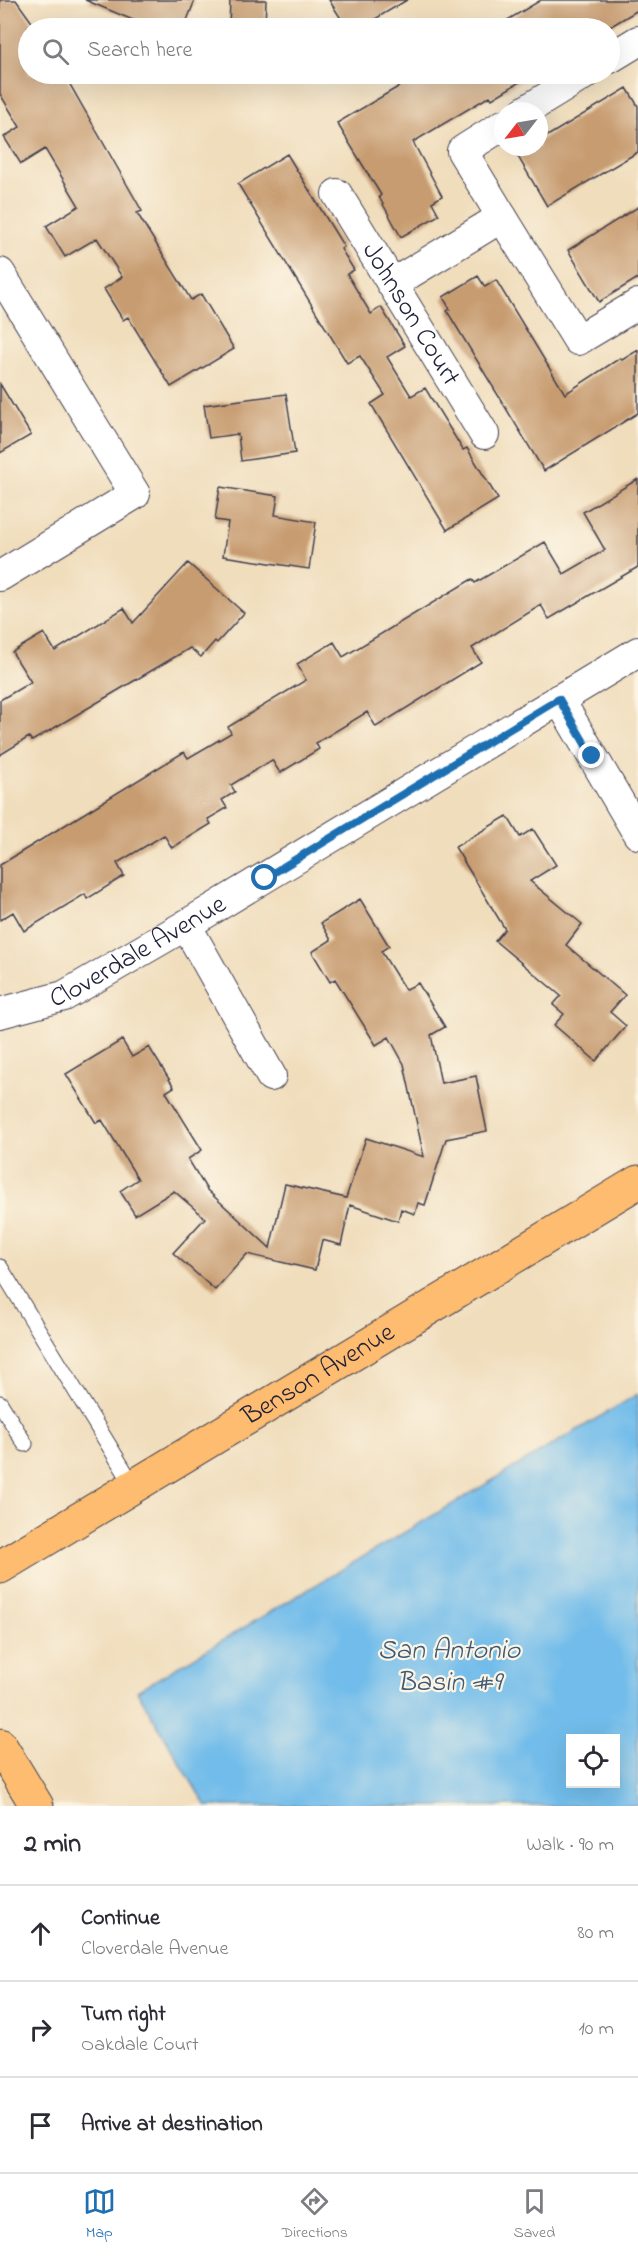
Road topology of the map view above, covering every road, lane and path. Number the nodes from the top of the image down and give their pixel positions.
1 (638, 41) edge
2 (620, 52) edge
3 (569, 84) edge
4 (540, 102) edge
5 (494, 131) edge
6 (337, 194) dead end
7 (502, 217) junction
8 (0, 273) edge
9 (392, 284) junction
10 (638, 304) edge
11 (484, 434) dead end
12 (0, 576) edge
13 (638, 652) edge
14 (559, 699) junction
15 (638, 834) edge
16 (186, 925) junction
17 (0, 1013) edge
18 (271, 1076) dead end
19 (638, 1182) edge
20 (0, 1267) edge
21 (0, 1403) edge
22 (25, 1444) dead end
23 (133, 1485) junction
24 (0, 1567) edge
25 (0, 1745) edge
26 (37, 1806) edge

1 - 2 street
3 - 4 street
5 - 7 street
6 - 9 street, Johnson Court
7 - 9 street
7 - 10 street
8 - 12 street
9 - 11 street, Johnson Court
13 - 14 street, Cloverdale Avenue
14 - 15 street
14 - 16 street, Cloverdale Avenue
16 - 17 street, Cloverdale Avenue
16 - 18 street
19 - 23 main road, Benson Avenue
20 - 23 lane
21 - 22 lane
23 - 24 main road, Benson Avenue
25 - 26 main road

